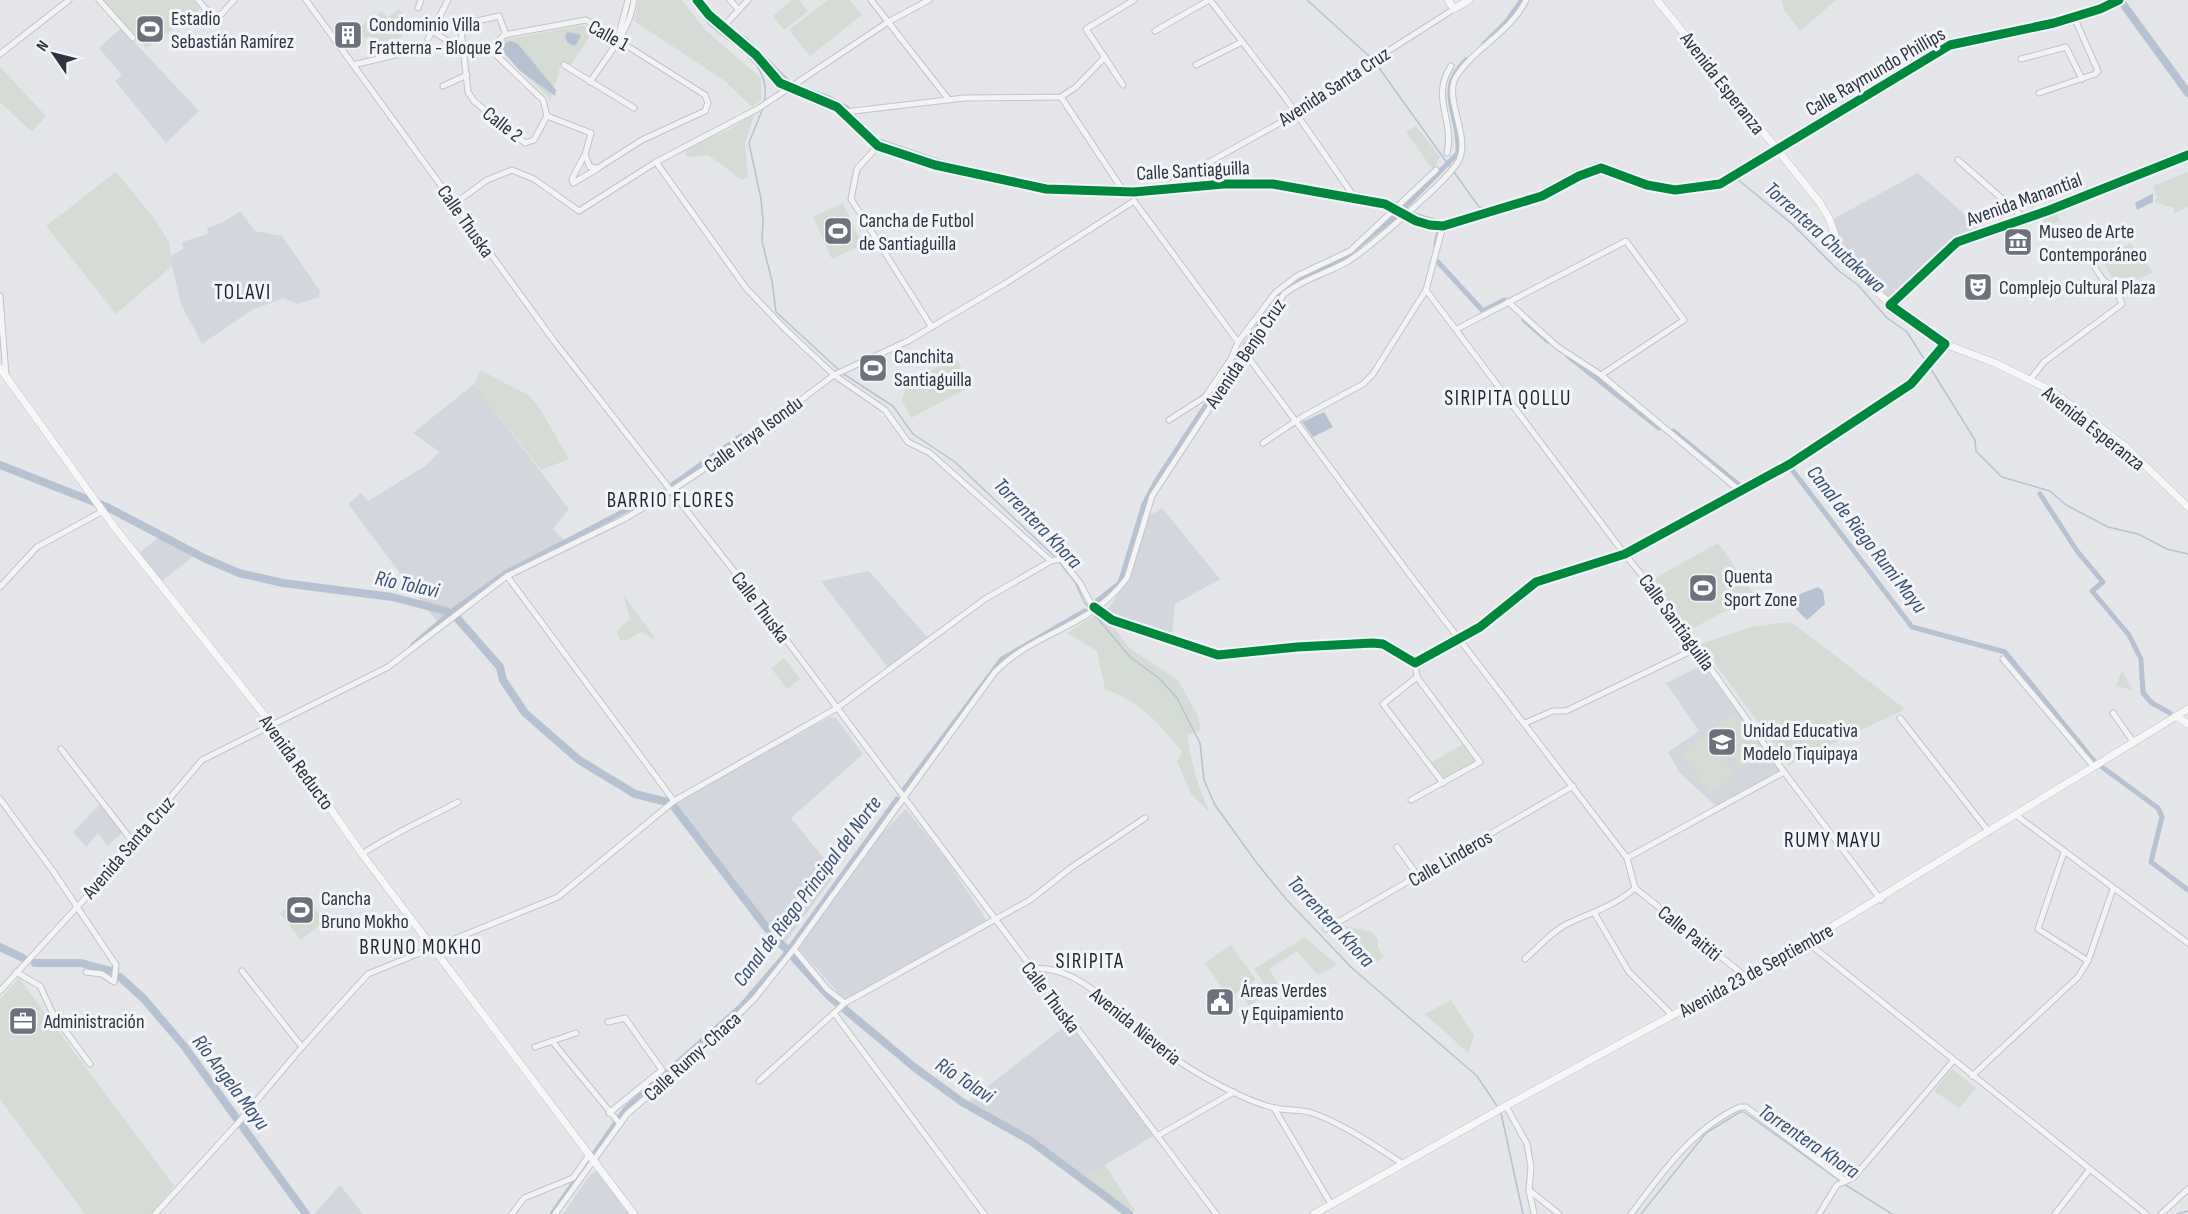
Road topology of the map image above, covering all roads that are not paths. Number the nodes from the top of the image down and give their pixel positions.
1 (69, 0) edge
2 (99, 0) edge
3 (198, 0) edge
4 (234, 0) edge
5 (306, 0) edge
6 (421, 0) edge
7 (448, 0) edge
8 (628, 0) edge
9 (634, 0) edge
10 (697, 0) edge
11 (730, 0) edge
12 (748, 0) edge
13 (871, 0) edge
14 (929, 0) edge
15 (1134, 0) edge
16 (1210, 0) edge
17 (1448, 0) edge
18 (1469, 0) edge
19 (1526, 0) edge
20 (1657, 0) edge
21 (2118, 1) edge
22 (418, 8) dead end
23 (1454, 9) junction
24 (739, 10) junction
25 (2074, 17) junction
26 (626, 20) junction
27 (888, 22) junction
28 (723, 27) junction
29 (433, 30) junction
30 (1155, 31) dead end
31 (506, 35) junction
32 (133, 38) dead end
33 (618, 38) junction
34 (428, 39) dead end
35 (463, 39) junction
36 (1242, 42) junction
37 (465, 53) junction
38 (0, 54) edge
39 (395, 55) dead end
40 (1105, 57) junction
41 (2021, 59) dead end
42 (353, 65) junction
43 (564, 65) dead end
44 (1196, 65) dead end
45 (1451, 66) dead end
46 (466, 75) junction
47 (2082, 79) junction
48 (590, 82) junction
49 (1123, 85) dead end
50 (443, 87) dead end
51 (788, 88) junction
52 (2039, 93) dead end
53 (1061, 97) junction
54 (949, 100) junction
55 (634, 108) dead end
56 (845, 112) junction
57 (1296, 113) junction
58 (546, 116) junction
59 (1458, 124) junction
60 (1449, 127) junction
61 (878, 146) junction
62 (1775, 149) junction
63 (1447, 153) dead end
64 (585, 155) junction
65 (2188, 155) edge
66 (1958, 160) dead end
67 (656, 162) junction
68 (598, 168) junction
69 (1436, 170) dead end
70 (1170, 189) junction
71 (1120, 191) junction
72 (1134, 192) junction
73 (1355, 198) junction
74 (1134, 201) junction
75 (454, 204) junction
76 (1396, 210) junction
77 (1404, 214) junction
78 (2026, 219) junction
79 (1443, 226) junction
80 (2094, 266) dead end
81 (1299, 279) junction
82 (1426, 290) junction
83 (0, 296) edge
84 (1508, 302) junction
85 (1890, 305) junction
86 (931, 326) junction
87 (1457, 329) junction
88 (1238, 342) junction
89 (1945, 344) junction
90 (1245, 353) junction
91 (0, 368) edge
92 (840, 373) junction
93 (1601, 375) junction
94 (6, 376) junction
95 (2030, 380) junction
96 (1216, 389) junction
97 (1169, 420) dead end
98 (1295, 421) junction
99 (1263, 443) dead end
100 (671, 491) junction
101 (1740, 491) junction
102 (2188, 507) edge
103 (102, 510) junction
104 (1625, 554) junction
105 (1052, 560) junction
106 (507, 576) junction
107 (0, 587) edge
108 (1093, 609) junction
109 (1461, 638) junction
110 (1697, 648) junction
111 (2003, 659) dead end
112 (1415, 663) junction
113 (1417, 677) junction
114 (837, 708) junction
115 (2188, 709) edge
116 (2113, 713) dead end
117 (2176, 716) junction
118 (1900, 718) dead end
119 (1526, 723) junction
120 (2188, 724) edge
121 (273, 726) junction
122 (2134, 743) junction
123 (61, 748) dead end
124 (2094, 767) junction
125 (1784, 772) junction
126 (1443, 783) junction
127 (1573, 786) junction
128 (900, 796) junction
129 (0, 799) edge
130 (1411, 800) dead end
131 (458, 802) dead end
132 (672, 802) junction
133 (2017, 816) junction
134 (1145, 818) dead end
135 (1989, 832) junction
136 (133, 842) junction
137 (1397, 847) dead end
138 (2064, 852) junction
139 (362, 854) junction
140 (1628, 858) junction
141 (1418, 876) junction
142 (1635, 888) junction
143 (2113, 889) junction
144 (1881, 900) junction
145 (77, 906) junction
146 (1595, 914) junction
147 (994, 921) junction
148 (1326, 929) dead end
149 (1807, 942) junction
150 (2188, 943) edge
151 (432, 948) junction
152 (794, 949) junction
153 (1525, 959) dead end
154 (2088, 961) junction
155 (1031, 969) junction
156 (242, 971) dead end
157 (16, 972) junction
158 (86, 972) dead end
159 (1745, 976) junction
160 (0, 991) edge
161 (840, 1008) junction
162 (1673, 1016) junction
163 (609, 1022) dead end
164 (576, 1034) dead end
165 (552, 1041) junction
166 (302, 1047) junction
167 (535, 1047) dead end
168 (1953, 1061) junction
169 (90, 1064) dead end
170 (665, 1074) junction
171 (1971, 1076) junction
172 (759, 1080) dead end
173 (1234, 1092) junction
174 (1274, 1108) junction
175 (1501, 1109) junction
176 (609, 1113) junction
177 (617, 1122) junction
178 (1159, 1135) junction
179 (591, 1157) junction
180 (1403, 1164) junction
181 (2090, 1169) junction
182 (1844, 1180) junction
183 (2188, 1189) edge
184 (1529, 1190) junction
185 (1331, 1204) junction
186 (155, 1214) edge
187 (512, 1214) edge
188 (555, 1214) edge
189 (634, 1214) edge
190 (984, 1214) edge
191 (1216, 1214) edge
192 (1314, 1214) edge
193 (1534, 1214) edge
194 (1558, 1214) edge
195 (1631, 1214) edge
196 (1819, 1214) edge
197 (2055, 1214) edge
198 (2146, 1214) edge
199 (2161, 1214) edge

1 - 38 street
2 - 32 street
3 - 4 street
5 - 42 street, Calle Thuska
6 - 22 street
7 - 29 street
8 - 26 street
9 - 26 street
10 - 28 street, Calle Santiaguilla
11 - 24 street
12 - 24 street
13 - 27 street
14 - 27 street
15 - 40 street
16 - 30 street
16 - 36 street
17 - 23 main road
18 - 23 main road, Avenida Santa Cruz
19 - 59 street, Avenida Benjo Cruz
20 - 62 main road, Avenida Esperanza
21 - 25 street, Calle Raymundo Phillips
23 - 57 street, Avenida Santa Cruz
24 - 28 street
25 - 47 street
25 - 62 street, Calle Raymundo Phillips
26 - 33 street
27 - 51 street
27 - 54 street
28 - 51 street, Calle Santiaguilla
29 - 34 street
29 - 35 street
29 - 37 street
31 - 33 street, Calle 1
31 - 35 street
31 - 58 street
33 - 48 street
33 - 68 street, Calle 1
35 - 37 street, Calle 2
36 - 44 street
36 - 57 street
37 - 46 street, Calle 2
39 - 42 street
40 - 49 street
40 - 53 street
41 - 47 street
42 - 75 street, Calle Thuska
43 - 48 street
45 - 60 street
46 - 50 street
46 - 58 street, Calle 2
47 - 52 street
48 - 55 street
51 - 56 street, Calle Santiaguilla
51 - 67 street
53 - 54 street
53 - 71 street
54 - 56 street
56 - 61 street, Calle Santiaguilla
57 - 70 street, Avenida Santa Cruz
57 - 73 street
58 - 64 street, Calle 1
59 - 60 street
59 - 77 street, Avenida Benjo Cruz
60 - 63 street
61 - 71 street, Calle Santiaguilla
61 - 86 street
62 - 79 street, Calle Raymundo Phillips
62 - 85 main road, Avenida Esperanza
64 - 68 street
64 - 68 street, Calle 1
65 - 78 main road, Avenida Manantial
66 - 78 street
67 - 75 street
67 - 92 street
69 - 76 street, Avenida Benjo Cruz
70 - 72 street, Calle Santiaguilla
70 - 73 street, Calle Santiaguilla
71 - 72 street, Calle Santiaguilla
72 - 74 street
73 - 76 street, Calle Santiaguilla
74 - 86 street, Calle Iraya Isondu
74 - 88 street
75 - 100 street, Calle Thuska
76 - 77 street, Calle Santiaguilla
76 - 81 street, Avenida Benjo Cruz
77 - 79 street, Calle Santiaguilla
77 - 81 street, Avenida Benjo Cruz
78 - 85 main road, Avenida Manantial
79 - 82 street
80 - 95 street
81 - 88 street, Avenida Benjo Cruz
81 - 90 street, Avenida Benjo Cruz
82 - 87 street, Calle Santiaguilla
82 - 98 street
83 - 94 street
84 - 87 street
84 - 93 street
84 - 93 street
85 - 89 main road, Avenida Esperanza
86 - 92 street, Calle Iraya Isondu
87 - 104 street, Calle Santiaguilla
88 - 96 street, Avenida Benjo Cruz
89 - 95 main road, Avenida Esperanza
89 - 101 street
90 - 96 street, Avenida Benjo Cruz
90 - 98 street
91 - 94 main road, Avenida Reducto
92 - 100 street, Calle Iraya Isondu
92 - 105 street
93 - 101 street
94 - 103 main road, Avenida Reducto
95 - 102 main road, Avenida Esperanza
96 - 97 street, Avenida Benjo Cruz
96 - 108 street, Avenida Benjo Cruz
98 - 99 street
98 - 109 street
100 - 106 street, Calle Iraya Isondu
100 - 114 street, Calle Thuska
101 - 104 street
103 - 107 street
103 - 121 main road, Avenida Reducto
104 - 109 street
104 - 110 street, Calle Santiaguilla
105 - 108 street
105 - 114 street
106 - 121 street, Calle Iraya Isondu
106 - 132 street
108 - 112 street
108 - 128 street, Calle Rumy-Chaca
109 - 112 street
109 - 119 street
110 - 119 street
110 - 125 street, Calle Santiaguilla
111 - 124 street
112 - 113 street
113 - 126 street
113 - 126 street
114 - 128 street, Calle Thuska
114 - 132 street
115 - 117 main road, Avenida 23 de Septiembre
116 - 122 street
117 - 120 main road
117 - 122 main road, Avenida 23 de Septiembre
118 - 135 street
119 - 127 street
121 - 136 street, Avenida Santa Cruz
121 - 139 main road, Avenida Reducto
122 - 124 main road, Avenida 23 de Septiembre
123 - 136 street
124 - 133 main road, Avenida 23 de Septiembre
125 - 140 street
125 - 144 street, Calle Santiaguilla
126 - 130 street
127 - 140 street
127 - 141 street, Calle Linderos
128 - 147 street, Calle Thuska
128 - 152 street, Calle Rumy-Chaca
129 - 145 street
131 - 139 street
132 - 151 street
133 - 135 main road, Avenida 23 de Septiembre
133 - 138 street
134 - 147 street
135 - 144 main road, Avenida 23 de Septiembre
136 - 145 street, Avenida Santa Cruz
137 - 141 street
138 - 143 street
138 - 154 street
139 - 151 main road, Avenida Reducto
140 - 142 street
141 - 148 street, Calle Linderos
142 - 146 street
142 - 159 street, Calle Paititi
143 - 150 street
143 - 154 street
144 - 149 main road, Avenida 23 de Septiembre
145 - 157 street, Avenida Santa Cruz
145 - 158 street
146 - 153 street
146 - 162 street
147 - 155 street, Calle Thuska
147 - 161 street
149 - 159 main road, Avenida 23 de Septiembre
149 - 168 street
151 - 166 street
151 - 179 main road, Avenida Reducto
152 - 161 street
152 - 170 street, Calle Rumy-Chaca
154 - 171 street
155 - 173 street, Avenida Nieveria
155 - 178 street, Calle Thuska
156 - 166 street
157 - 160 street, Avenida Santa Cruz
157 - 169 street
159 - 162 main road, Avenida 23 de Septiembre
161 - 172 street
161 - 190 street
162 - 175 main road, Avenida 23 de Septiembre
163 - 170 street
164 - 165 street
165 - 167 street
165 - 176 street
166 - 186 street
168 - 171 street
168 - 182 street
170 - 176 street
170 - 177 street, Calle Rumy-Chaca
171 - 181 street
173 - 174 street, Avenida Nieveria
173 - 178 street
174 - 180 street, Avenida Nieveria
174 - 185 street
175 - 180 main road, Avenida 23 de Septiembre
175 - 184 street
176 - 177 street
177 - 179 street, Calle Rumy-Chaca
178 - 191 street, Calle Thuska
179 - 187 street
179 - 188 street, Calle Rumy-Chaca
179 - 189 main road, Avenida Reducto
180 - 185 main road, Avenida 23 de Septiembre
181 - 197 street
181 - 198 street
182 - 195 street
182 - 196 street
183 - 199 street
184 - 193 street
184 - 194 street
185 - 192 main road, Avenida 23 de Septiembre

